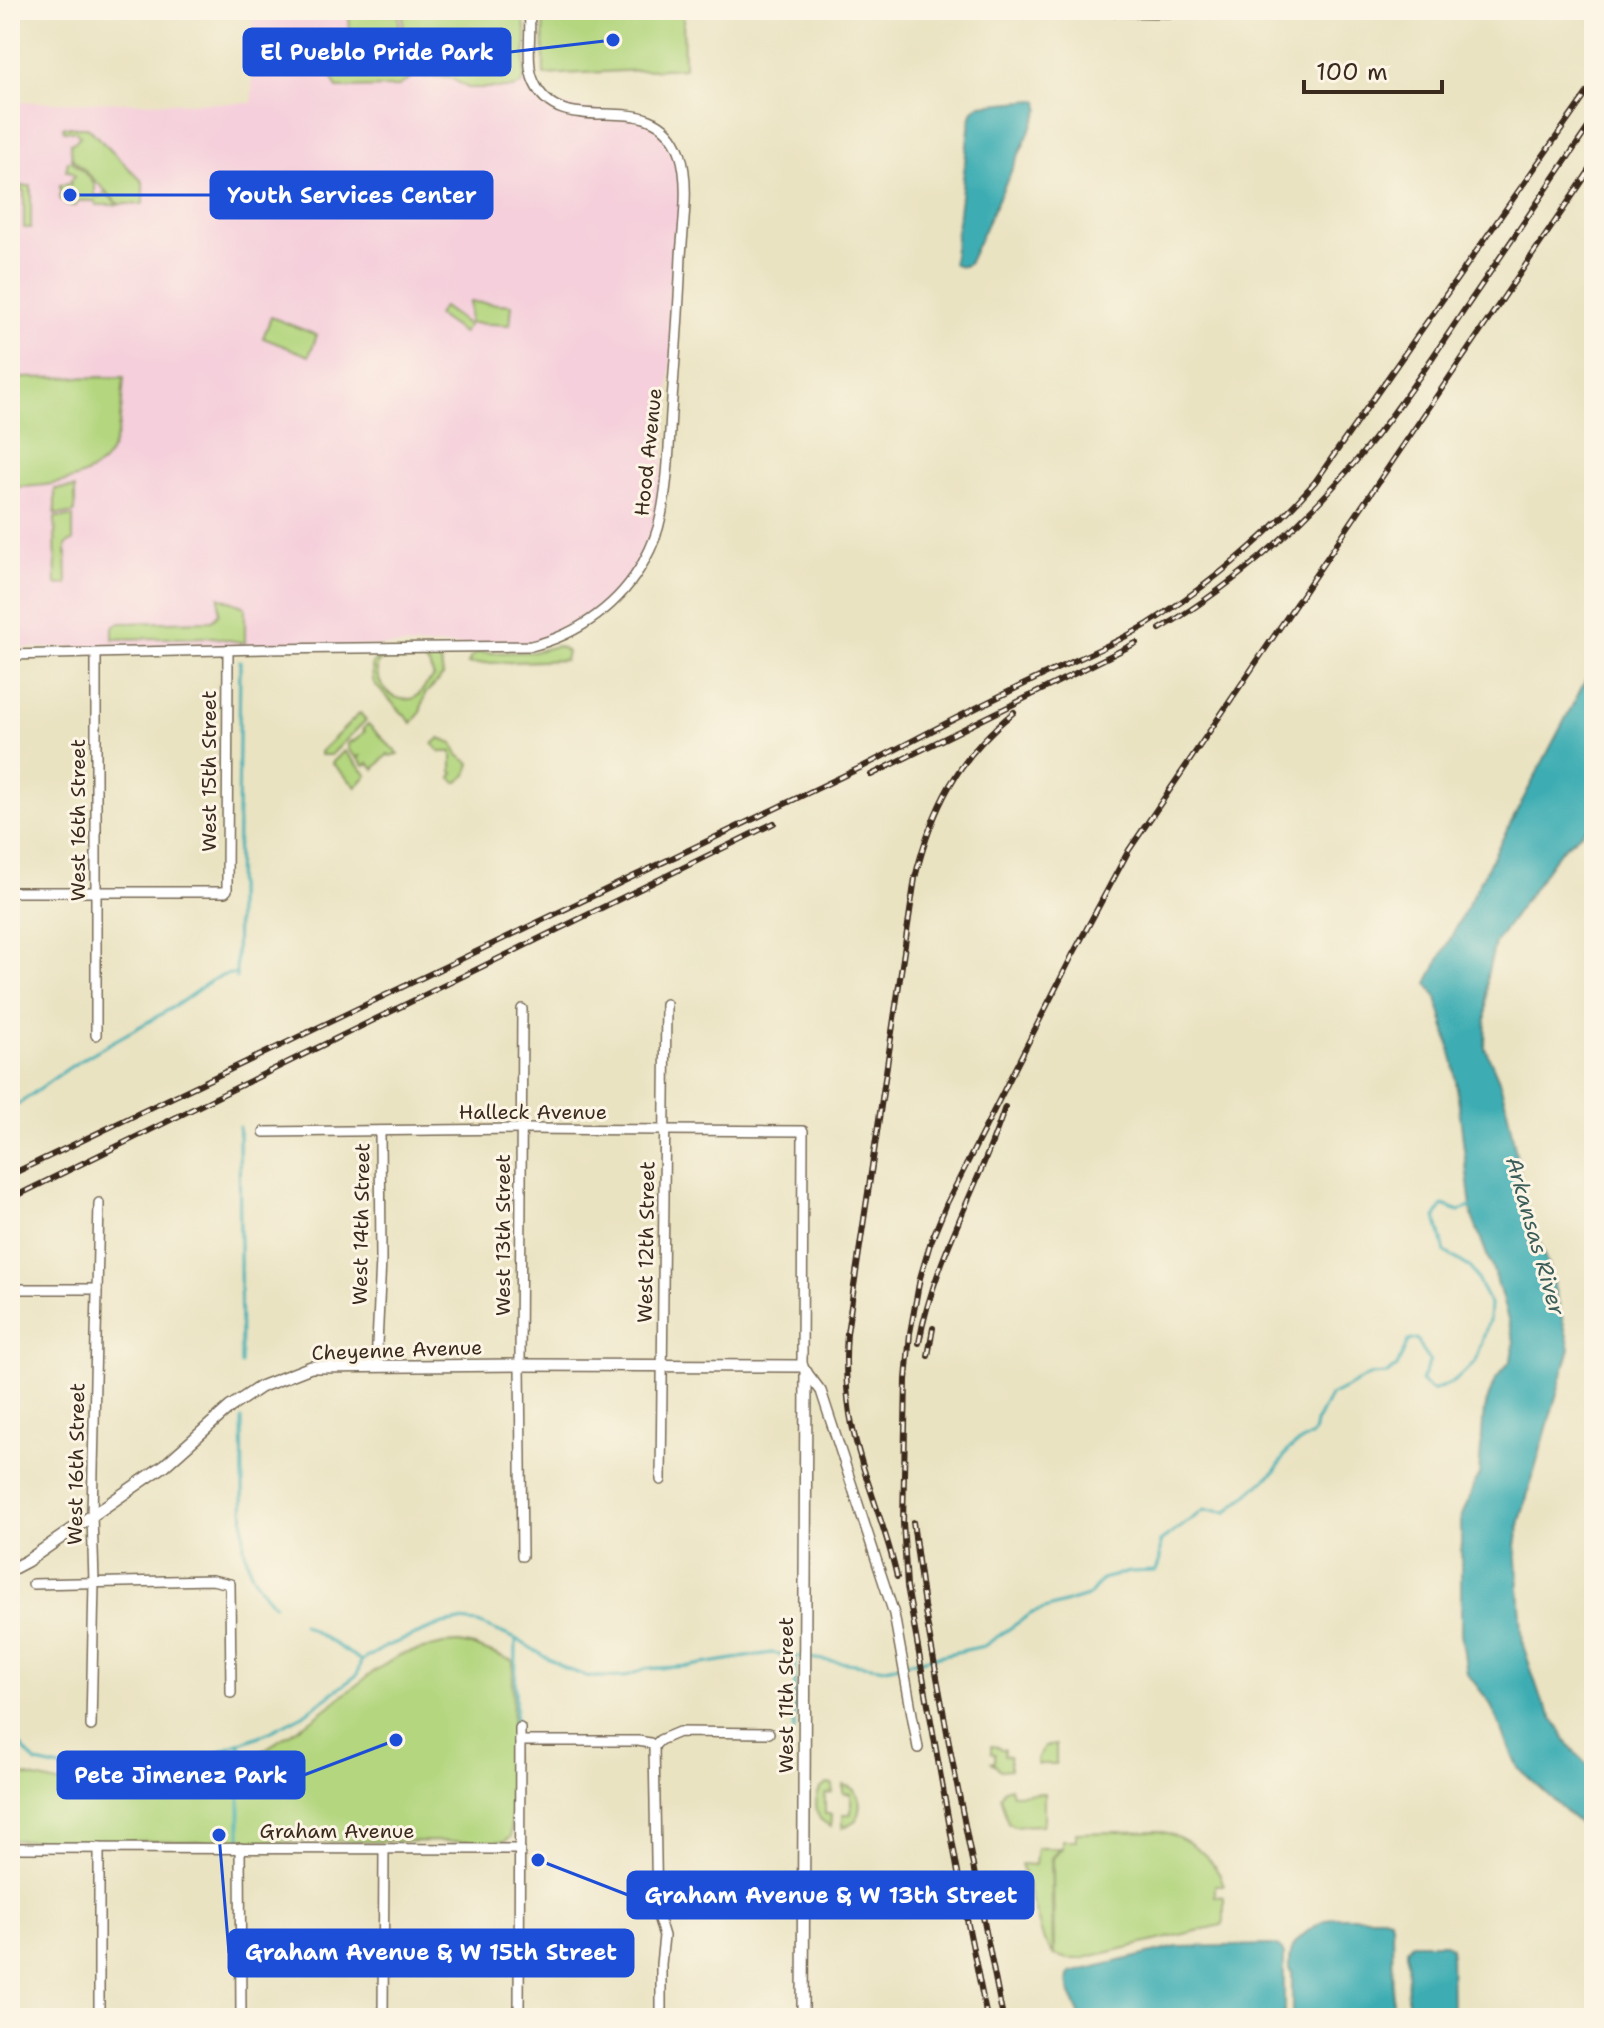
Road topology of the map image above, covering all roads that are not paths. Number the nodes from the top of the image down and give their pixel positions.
1 (529, 10) edge
2 (1020, 10) edge
3 (1200, 10) edge
4 (228, 650) junction
5 (96, 654) junction
6 (10, 655) edge
7 (10, 892) edge
8 (96, 893) junction
9 (666, 1004) dead end
10 (522, 1009) dead end
11 (96, 1035) dead end
12 (521, 1129) junction
13 (380, 1131) junction
14 (666, 1131) junction
15 (803, 1131) joint
16 (264, 1132) dead end
17 (99, 1203) dead end
18 (10, 1289) edge
19 (97, 1289) junction
20 (376, 1365) junction
21 (520, 1365) junction
22 (662, 1365) junction
23 (804, 1369) junction
24 (661, 1480) dead end
25 (92, 1515) junction
26 (522, 1556) dead end
27 (10, 1570) edge
28 (94, 1582) junction
29 (33, 1584) dead end
30 (231, 1693) dead end
31 (91, 1726) dead end
32 (520, 1728) dead end
33 (769, 1733) dead end
34 (520, 1741) junction
35 (654, 1746) junction
36 (918, 1748) dead end
37 (10, 1848) edge
38 (99, 1848) junction
39 (240, 1848) junction
40 (520, 1849) junction
41 (384, 1850) junction
42 (99, 2018) edge
43 (241, 2018) edge
44 (383, 2018) edge
45 (519, 2018) edge
46 (661, 2018) edge
47 (803, 2018) edge

1 - 4 street, Hood Avenue
2 - 3 street
4 - 5 street, Hood Avenue
4 - 8 street, West 15th Street
5 - 6 street, Hood Avenue
5 - 8 street, West 16th Street
7 - 8 street
8 - 11 street, West 16th Street
9 - 14 street, West 12th Street
10 - 12 street, West 13th Street
12 - 13 street, Halleck Avenue
12 - 14 street, Halleck Avenue
12 - 21 street, West 13th Street
13 - 16 street, Halleck Avenue
13 - 20 street, West 14th Street
14 - 15 street, Halleck Avenue
14 - 22 street, West 12th Street
15 - 23 street, West 11th Street
17 - 19 street, West 16th Street
18 - 19 street
19 - 25 street, West 16th Street
20 - 21 street, Cheyenne Avenue
20 - 25 street, Cheyenne Avenue
21 - 22 street, Cheyenne Avenue
21 - 26 street, West 13th Street
22 - 23 street, Cheyenne Avenue
22 - 24 street, West 12th Street
23 - 36 street
23 - 47 street, West 11th Street
25 - 27 street, Cheyenne Avenue
25 - 28 street, West 16th Street
28 - 29 street
28 - 30 street
28 - 31 street, West 16th Street
32 - 34 street
33 - 35 street
34 - 35 street
34 - 40 street
35 - 46 street
37 - 38 street, Graham Avenue
38 - 39 street, Graham Avenue
38 - 42 street
39 - 41 street, Graham Avenue
39 - 43 street
40 - 41 street, Graham Avenue
40 - 45 street
41 - 44 street

